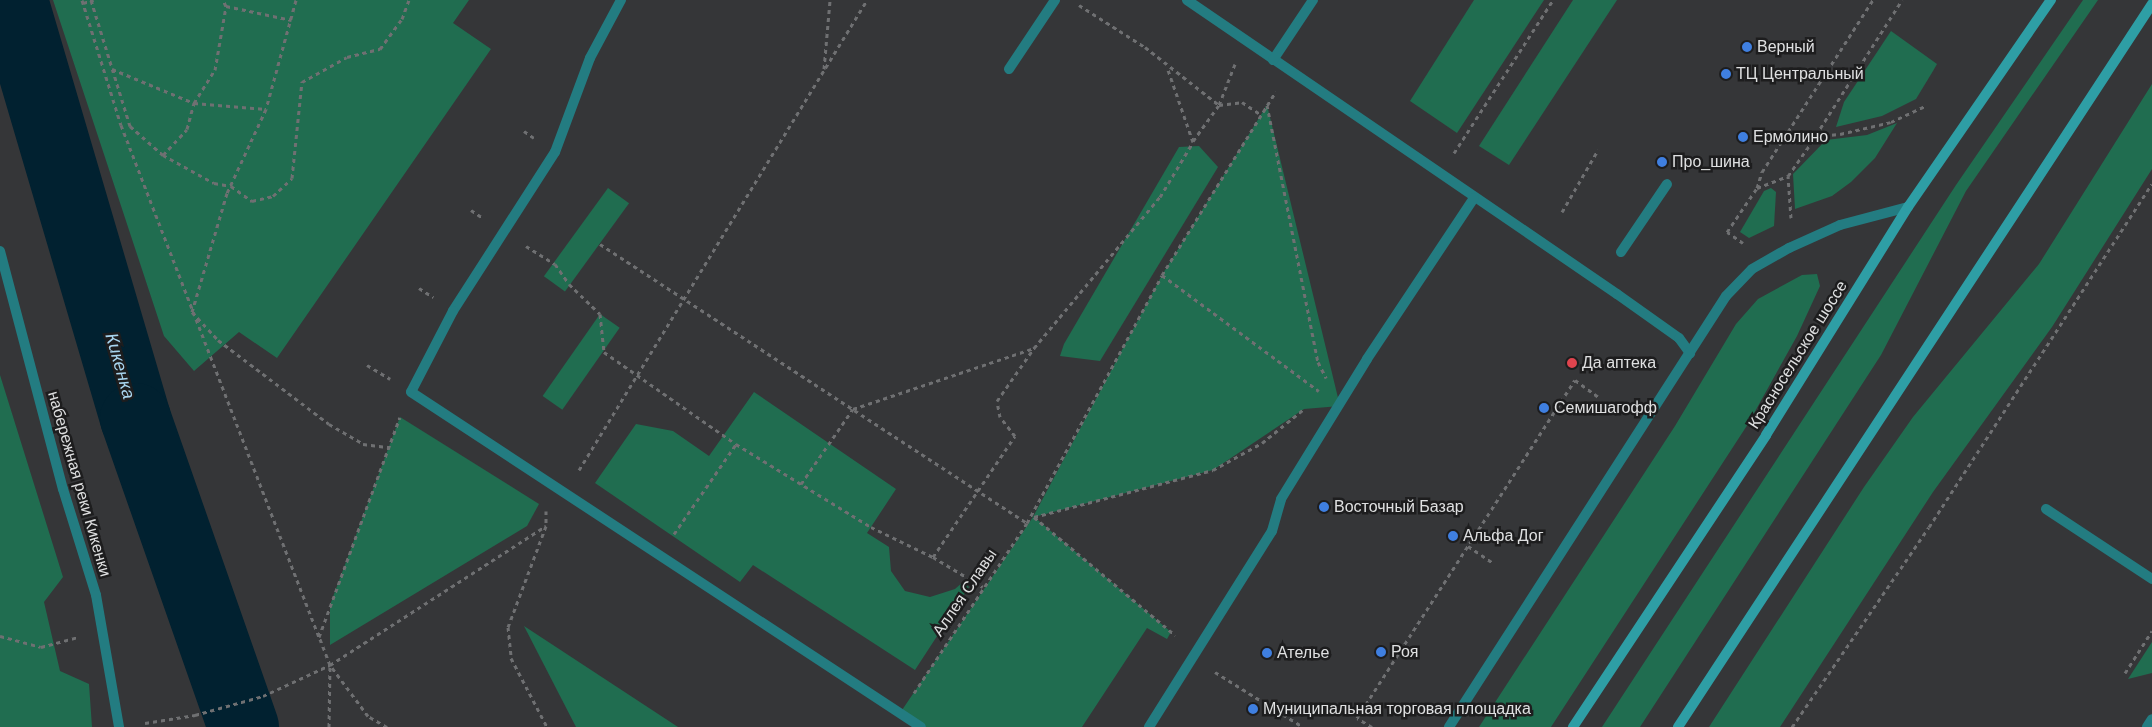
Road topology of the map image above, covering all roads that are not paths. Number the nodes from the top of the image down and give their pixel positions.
1 (621, 0) edge
2 (1055, 0) edge
3 (1186, 0) edge
4 (1313, 0) edge
5 (2051, 0) edge
6 (2152, 4) edge
7 (1273, 60) junction
8 (1009, 69) dead end
9 (1667, 184) dead end
10 (1474, 198) junction
11 (1908, 207) junction
12 (0, 251) edge
13 (1621, 252) dead end
14 (1690, 353) junction
15 (2046, 510) dead end
16 (2152, 579) edge
17 (2152, 719) edge
18 (119, 727) edge
19 (921, 727) edge
20 (1149, 727) edge
21 (1449, 727) edge
22 (1573, 727) edge
23 (1678, 727) edge
24 (2147, 727) edge

1 - 19 street
2 - 8 street
3 - 7 street
4 - 7 street
5 - 11 main road, Красносельское шоссе
6 - 23 main road
7 - 10 street
9 - 13 street
10 - 14 street
10 - 20 street
11 - 14 street
11 - 22 main road, Красносельское шоссе
12 - 18 street, набережная реки Кикенки
14 - 21 street
15 - 16 street
17 - 24 street

